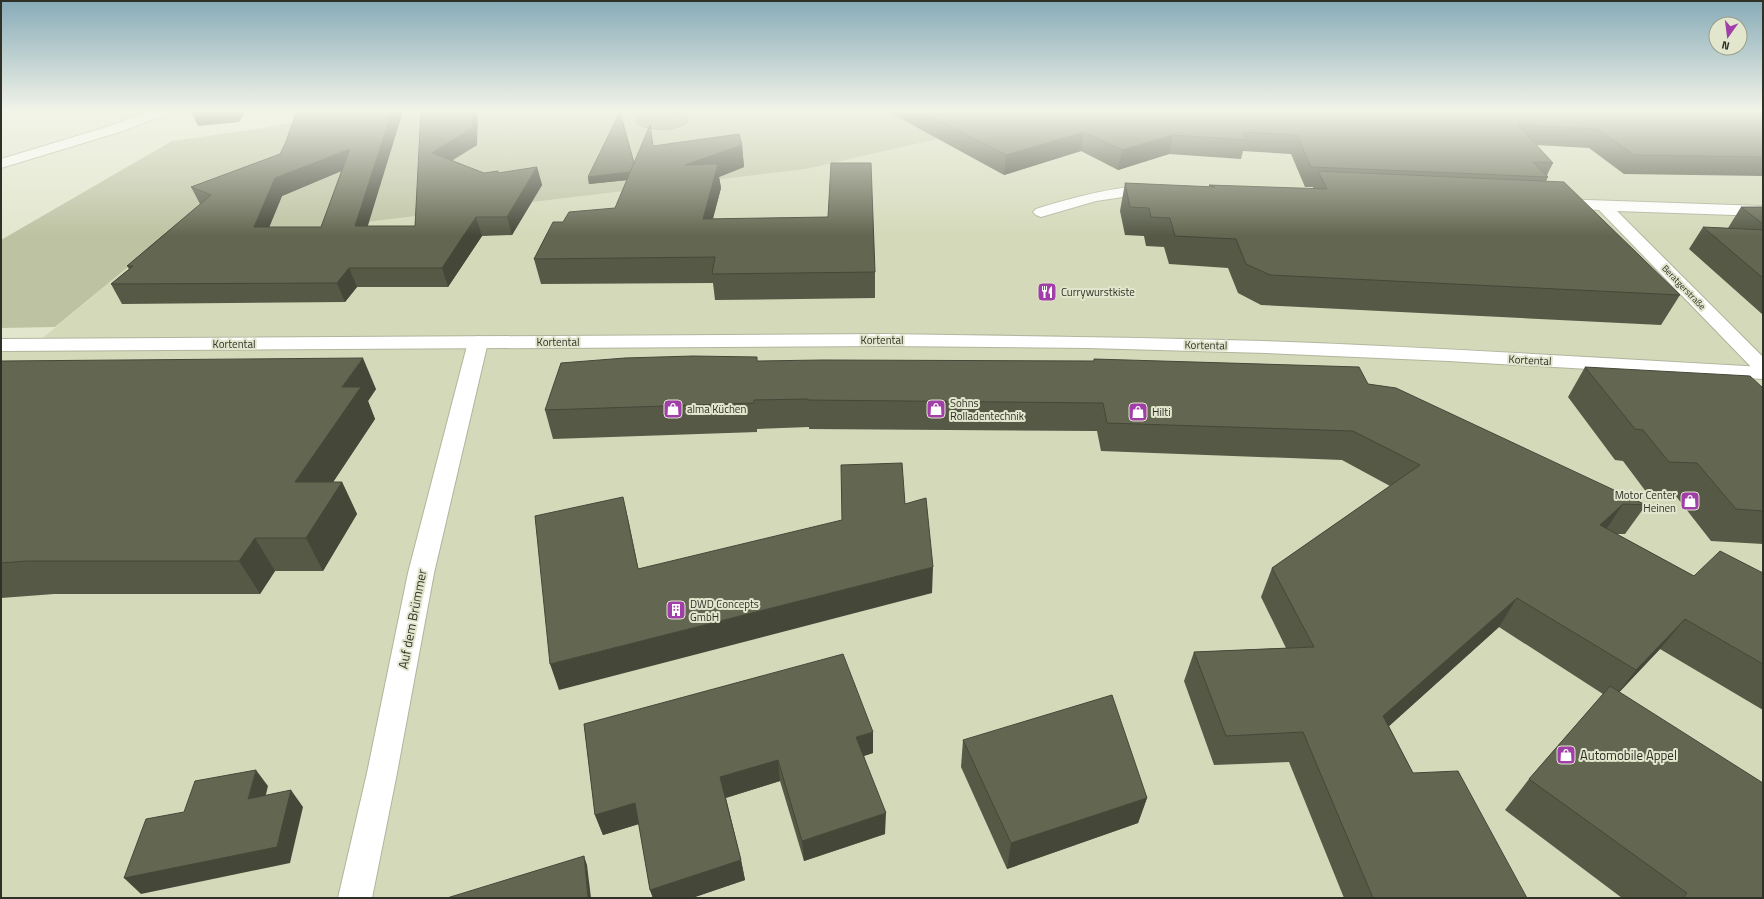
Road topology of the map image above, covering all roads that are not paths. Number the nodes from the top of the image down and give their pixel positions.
1 (37, 153) edge
2 (1, 164) edge
3 (1166, 189) edge
4 (1544, 203) edge
5 (1604, 206) junction
6 (1763, 211) edge
7 (1041, 212) dead end
8 (478, 342) junction
9 (1, 345) edge
10 (1763, 368) edge
11 (1763, 373) edge
12 (355, 898) edge

1 - 2 street
3 - 7 street
4 - 5 street
5 - 6 street
5 - 10 street, Beratgerstraße
8 - 9 street, Kortental
8 - 11 street, Kortental
8 - 12 street, Auf dem Brümmer

